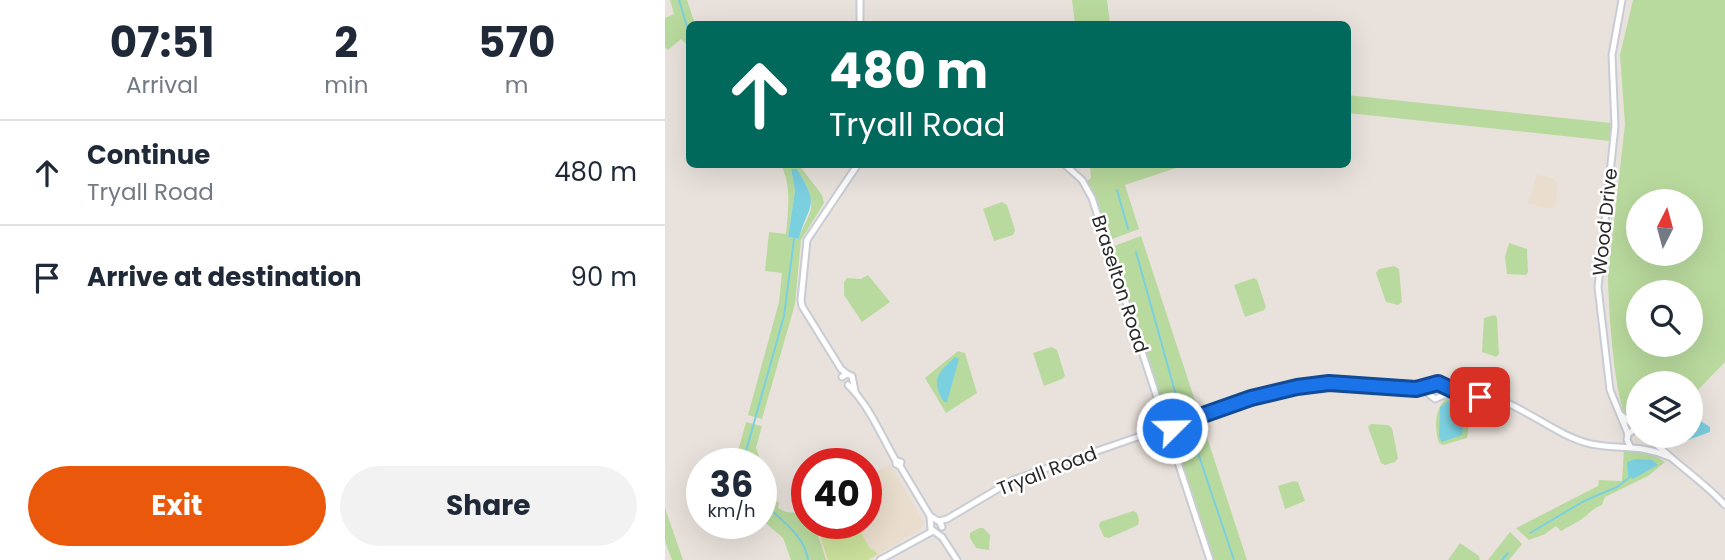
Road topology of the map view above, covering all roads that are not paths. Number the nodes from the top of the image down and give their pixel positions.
1 (860, 0) edge
2 (1623, 0) edge
3 (860, 21) edge
4 (855, 168) edge
5 (1069, 168) edge
6 (843, 373) junction
7 (851, 383) junction
8 (1431, 385) junction
9 (1444, 387) junction
10 (1416, 389) junction
11 (1429, 393) junction
12 (1459, 393) junction
13 (1444, 395) junction
14 (1619, 413) junction
15 (1626, 418) edge
16 (1167, 427) junction
17 (1626, 433) edge
18 (1626, 437) edge
19 (1606, 445) junction
20 (1626, 446) edge
21 (1635, 448) edge
22 (1644, 448) joint
23 (1660, 448) edge
24 (1669, 457) junction
25 (1725, 505) edge
26 (936, 526) junction
27 (880, 560) edge
28 (957, 560) edge
29 (1210, 560) edge

1 - 3 street
2 - 14 street, Wood Drive
4 - 6 street
5 - 16 street, Braselton Road
6 - 7 street
6 - 7 street
7 - 26 street
8 - 9 street
8 - 10 street, Tryall Road
8 - 11 street
9 - 12 street
9 - 13 street
10 - 11 street, Tryall Road
10 - 16 street, Tryall Road
11 - 13 street
12 - 13 street
12 - 19 street
14 - 15 street
14 - 17 street, Wood Drive
16 - 26 street, Tryall Road
16 - 29 street
18 - 19 street
19 - 20 street
21 - 22 street
22 - 24 street
23 - 24 street
24 - 25 street
26 - 27 street
26 - 28 street

